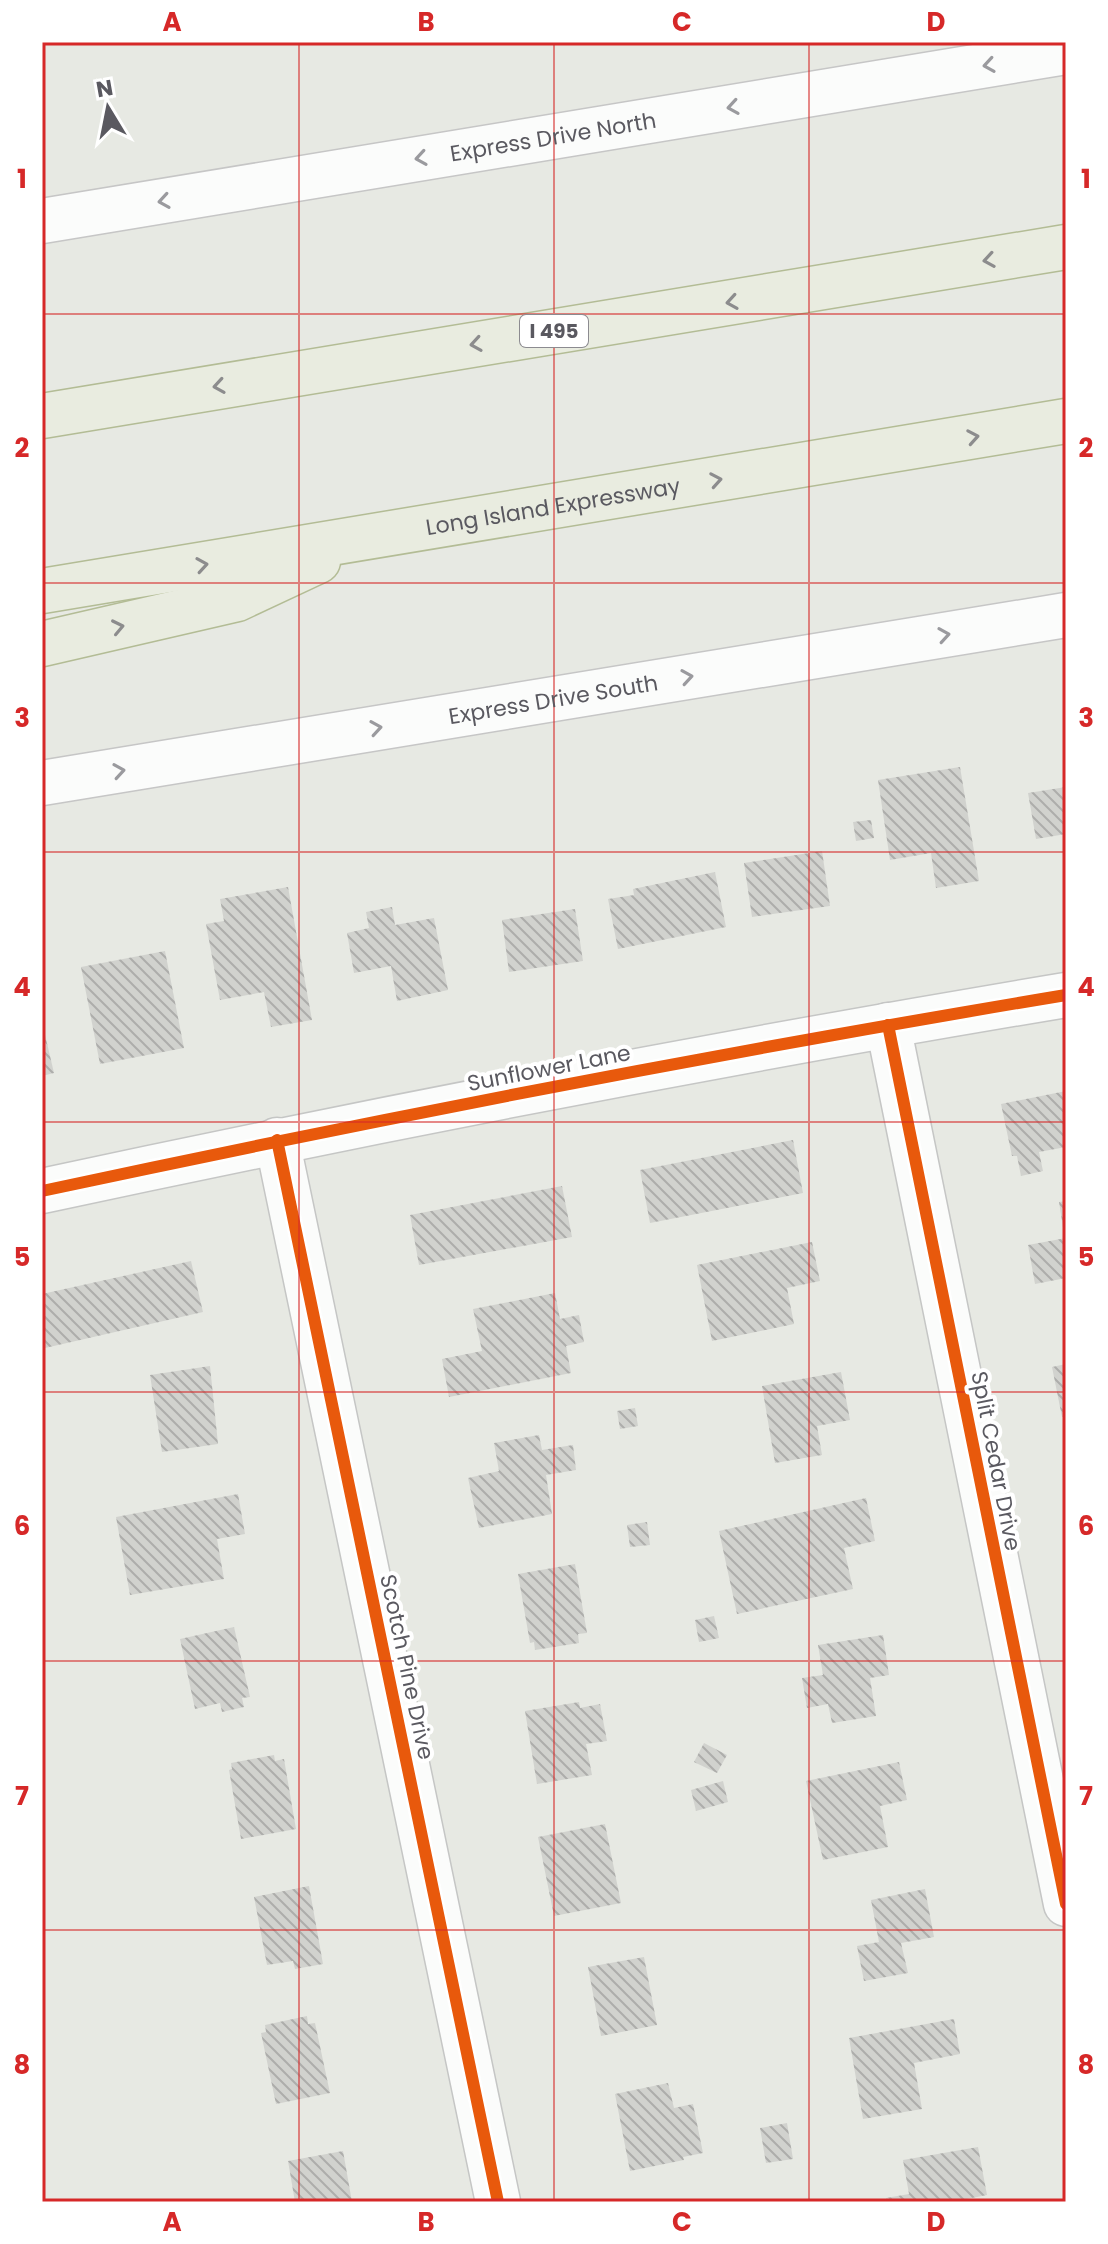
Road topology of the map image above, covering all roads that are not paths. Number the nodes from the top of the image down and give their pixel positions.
1 (1066, 52) edge
2 (42, 221) edge
3 (1066, 247) edge
4 (42, 416) edge
5 (1066, 421) edge
6 (363, 539) junction
7 (42, 591) edge
8 (1066, 615) edge
9 (42, 644) edge
10 (42, 783) edge
11 (1066, 995) edge
12 (888, 1025) junction
13 (277, 1140) junction
14 (42, 1191) edge
15 (1066, 1904) edge
16 (498, 2202) edge

1 -> 2 street, Express Drive North
3 -> 4 highway, I 495
6 -> 5 highway, Long Island Expressway
7 -> 6 highway, Long Island Expressway
9 -> 6 highway
10 -> 8 street, Express Drive South
11 - 12 street, Sunflower Lane
12 - 13 street, Sunflower Lane
12 - 15 street, Split Cedar Drive
13 - 14 street, Sunflower Lane
13 - 16 street, Scotch Pine Drive

